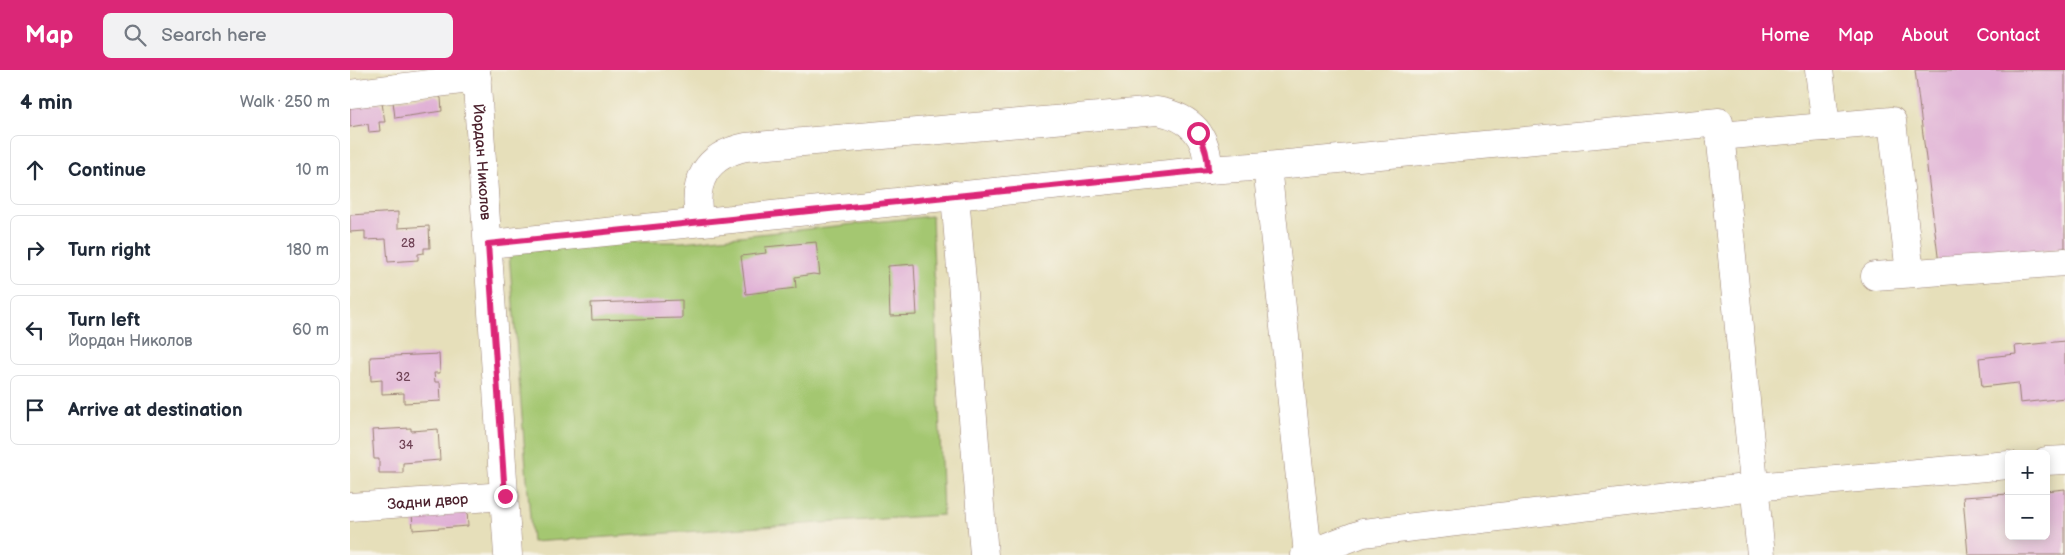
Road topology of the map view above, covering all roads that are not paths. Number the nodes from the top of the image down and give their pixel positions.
1 (1819, 70) edge
2 (477, 74) edge
3 (350, 94) edge
4 (1826, 127) junction
5 (1720, 136) junction
6 (1267, 166) junction
7 (1208, 170) junction
8 (954, 195) junction
9 (700, 222) junction
10 (488, 244) junction
11 (2065, 262) edge
12 (1910, 273) junction
13 (1875, 276) dead end
14 (2065, 460) edge
15 (2050, 461) edge
16 (2005, 465) edge
17 (1754, 487) junction
18 (505, 496) junction
19 (350, 507) edge
20 (1306, 554) edge
21 (508, 555) edge
22 (984, 555) edge
23 (1761, 555) edge

1 - 4 street
2 - 3 street
2 - 10 street, Йордан Николов
4 - 5 street
4 - 12 street
5 - 6 street
5 - 17 street
6 - 7 street
6 - 20 street
7 - 8 street
7 - 9 street
8 - 9 street
8 - 22 street
9 - 10 street
10 - 18 street, Йордан Николов
11 - 12 street
12 - 13 street
14 - 15 street
16 - 17 street
17 - 20 street
17 - 23 street
18 - 19 street, Задни двор
18 - 21 street, Йордан Николов

